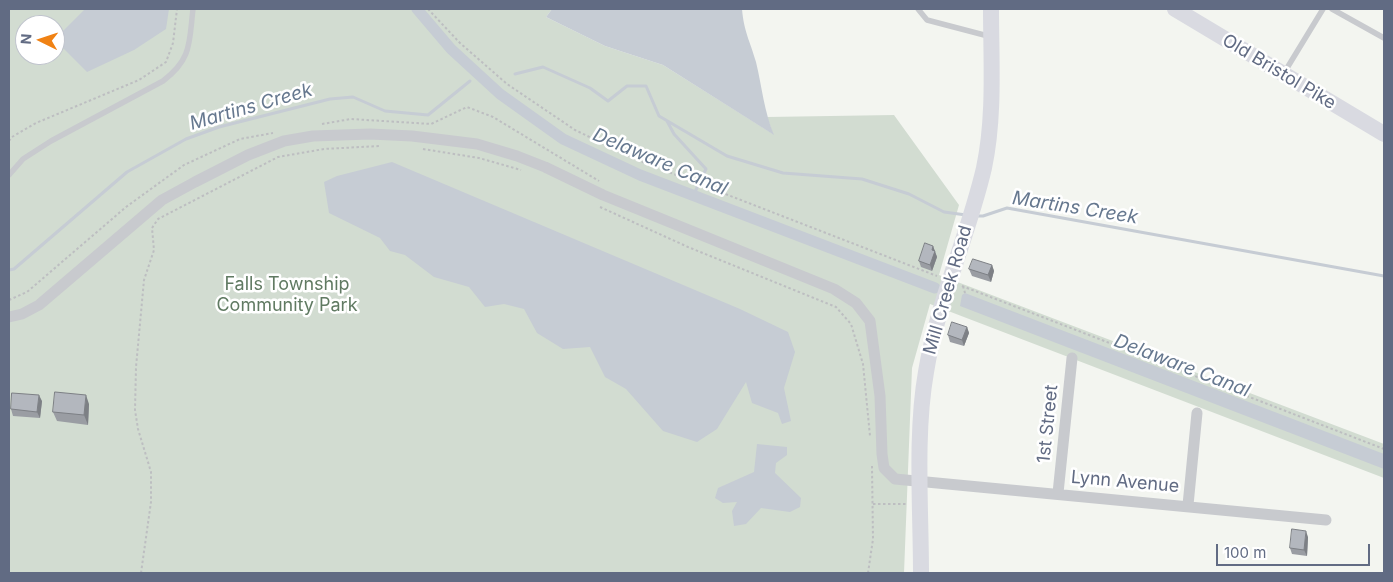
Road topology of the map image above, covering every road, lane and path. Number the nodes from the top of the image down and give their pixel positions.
1 (176, 9) edge
2 (193, 9) edge
3 (428, 9) edge
4 (918, 9) edge
5 (991, 9) edge
6 (1175, 9) edge
7 (1323, 9) edge
8 (1332, 9) edge
9 (991, 37) junction
10 (1384, 38) edge
11 (1283, 74) junction
12 (1384, 134) edge
13 (9, 141) edge
14 (385, 146) dead end
15 (417, 148) dead end
16 (524, 171) dead end
17 (9, 175) edge
18 (136, 202) dead end
19 (594, 203) dead end
20 (934, 280) dead end
21 (965, 293) dead end
22 (9, 300) edge
23 (9, 317) edge
24 (1072, 358) dead end
25 (1197, 413) dead end
26 (870, 443) dead end
27 (1384, 448) edge
28 (872, 462) dead end
29 (921, 481) junction
30 (1058, 493) junction
31 (874, 504) junction
32 (921, 504) junction
33 (1188, 505) junction
34 (1326, 520) dead end
35 (141, 573) edge
36 (868, 573) edge
37 (921, 573) edge

1 - 13 path
2 - 17 lane
3 - 20 path
4 - 9 lane
5 - 9 main road, Mill Creek Road
6 - 11 main road, Old Bristol Pike
7 - 11 lane
8 - 10 lane
9 - 29 main road, Mill Creek Road
11 - 12 main road, Old Bristol Pike
14 - 35 path
15 - 16 path
18 - 22 path
19 - 26 path
21 - 27 path
23 - 29 street, Lynn Avenue
24 - 30 street, 1st Street
25 - 33 street
28 - 31 path
29 - 30 street, Lynn Avenue
29 - 32 main road, Mill Creek Road
30 - 33 street, Lynn Avenue
31 - 32 path
31 - 36 path
32 - 37 main road, Mill Creek Road
33 - 34 street, Lynn Avenue

